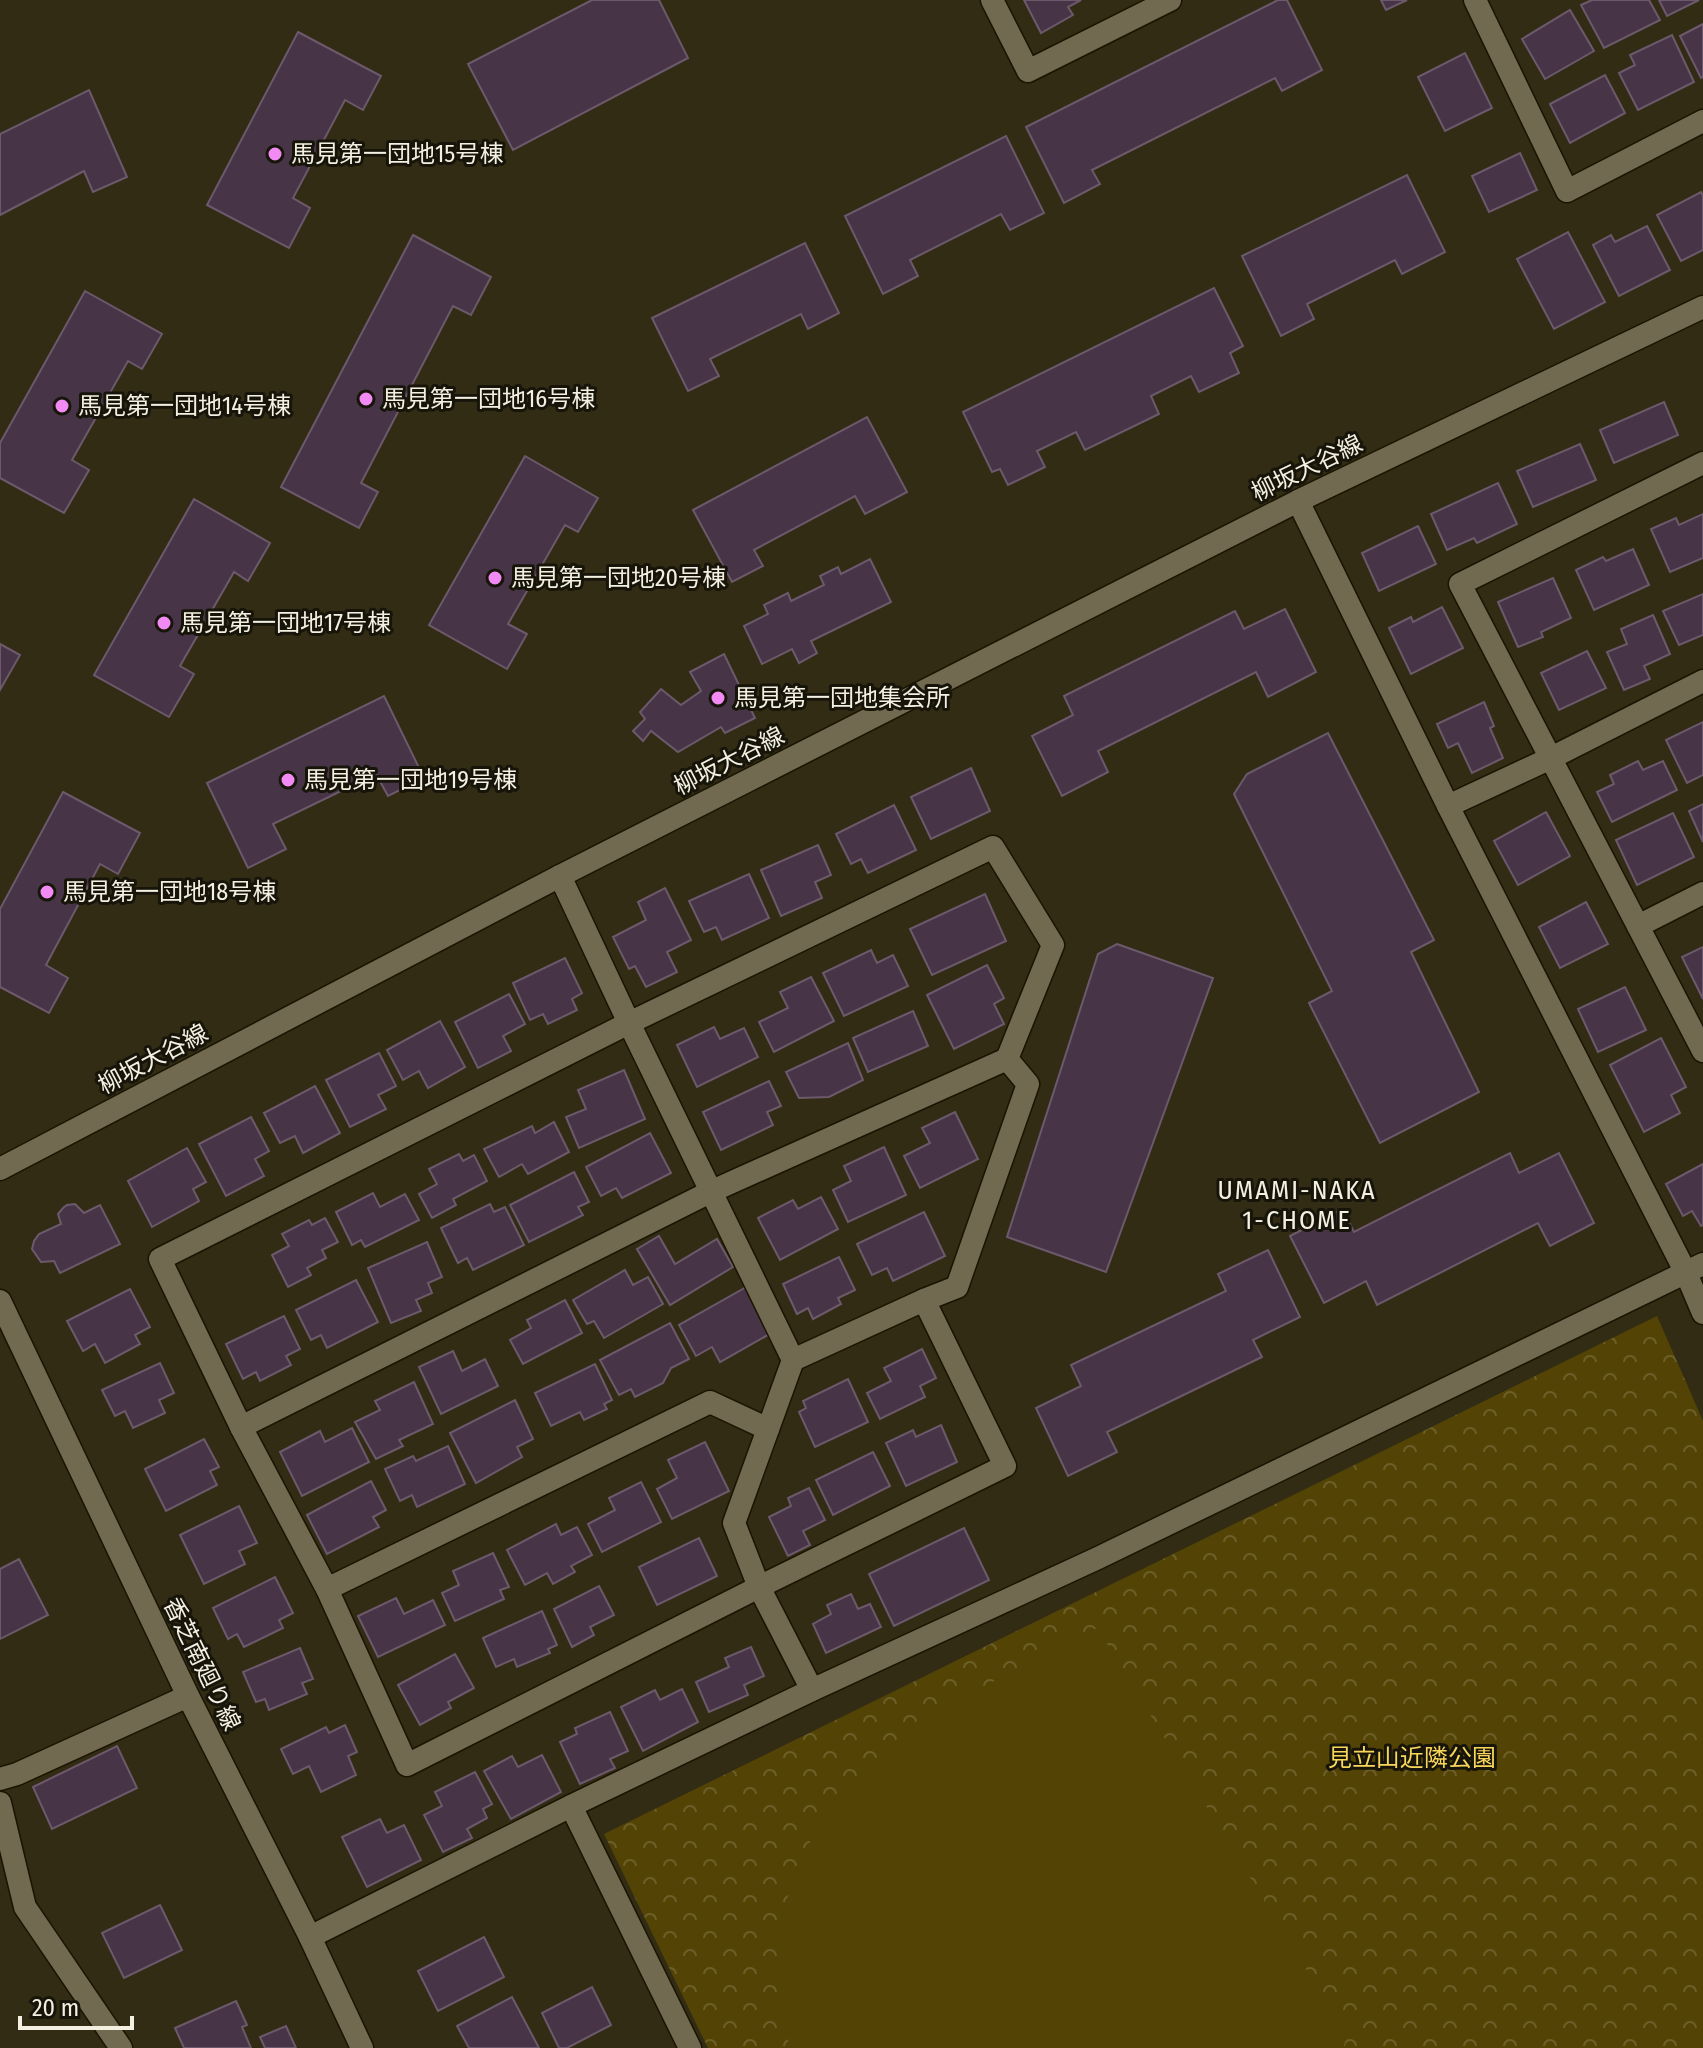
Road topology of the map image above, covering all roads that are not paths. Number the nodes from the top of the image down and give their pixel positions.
1 (992, 0) edge
2 (1170, 0) edge
3 (1475, 0) edge
4 (1703, 121) edge
5 (1703, 307) edge
6 (1703, 463) edge
7 (1298, 501) junction
8 (1703, 681) edge
9 (1551, 758) junction
10 (1448, 806) junction
11 (560, 876) junction
12 (1703, 893) edge
13 (1638, 926) junction
14 (629, 1023) junction
15 (1703, 1051) edge
16 (1007, 1059) junction
17 (0, 1169) edge
18 (710, 1192) junction
19 (1694, 1269) edge
20 (924, 1300) junction
21 (0, 1301) edge
22 (1703, 1313) edge
23 (793, 1360) junction
24 (241, 1427) junction
25 (768, 1429) junction
26 (759, 1587) junction
27 (327, 1589) junction
28 (812, 1690) junction
29 (188, 1696) junction
30 (0, 1779) edge
31 (0, 1803) edge
32 (571, 1806) junction
33 (310, 1937) junction
34 (121, 2048) edge
35 (362, 2048) edge
36 (690, 2048) edge

1 - 2 street
3 - 4 street
5 - 7 street, 柳坂大谷線
6 - 9 street
7 - 10 street
7 - 11 street, 柳坂大谷線
8 - 9 street
9 - 10 street
9 - 13 street
10 - 19 street
11 - 14 street
11 - 17 street, 柳坂大谷線
12 - 13 street
13 - 15 street
14 - 16 street
14 - 18 street
14 - 24 street
16 - 18 street
16 - 20 street
18 - 23 street
18 - 24 street
19 - 22 street
19 - 28 street
20 - 23 street
20 - 26 street
21 - 29 street, 香芝南廻り線
23 - 25 street
24 - 27 street
25 - 26 street
25 - 27 street
26 - 27 street
26 - 28 street
28 - 32 street
29 - 30 street
29 - 33 street, 香芝南廻り線
31 - 34 street
32 - 33 street
32 - 36 street
33 - 35 street, 香芝南廻り線

